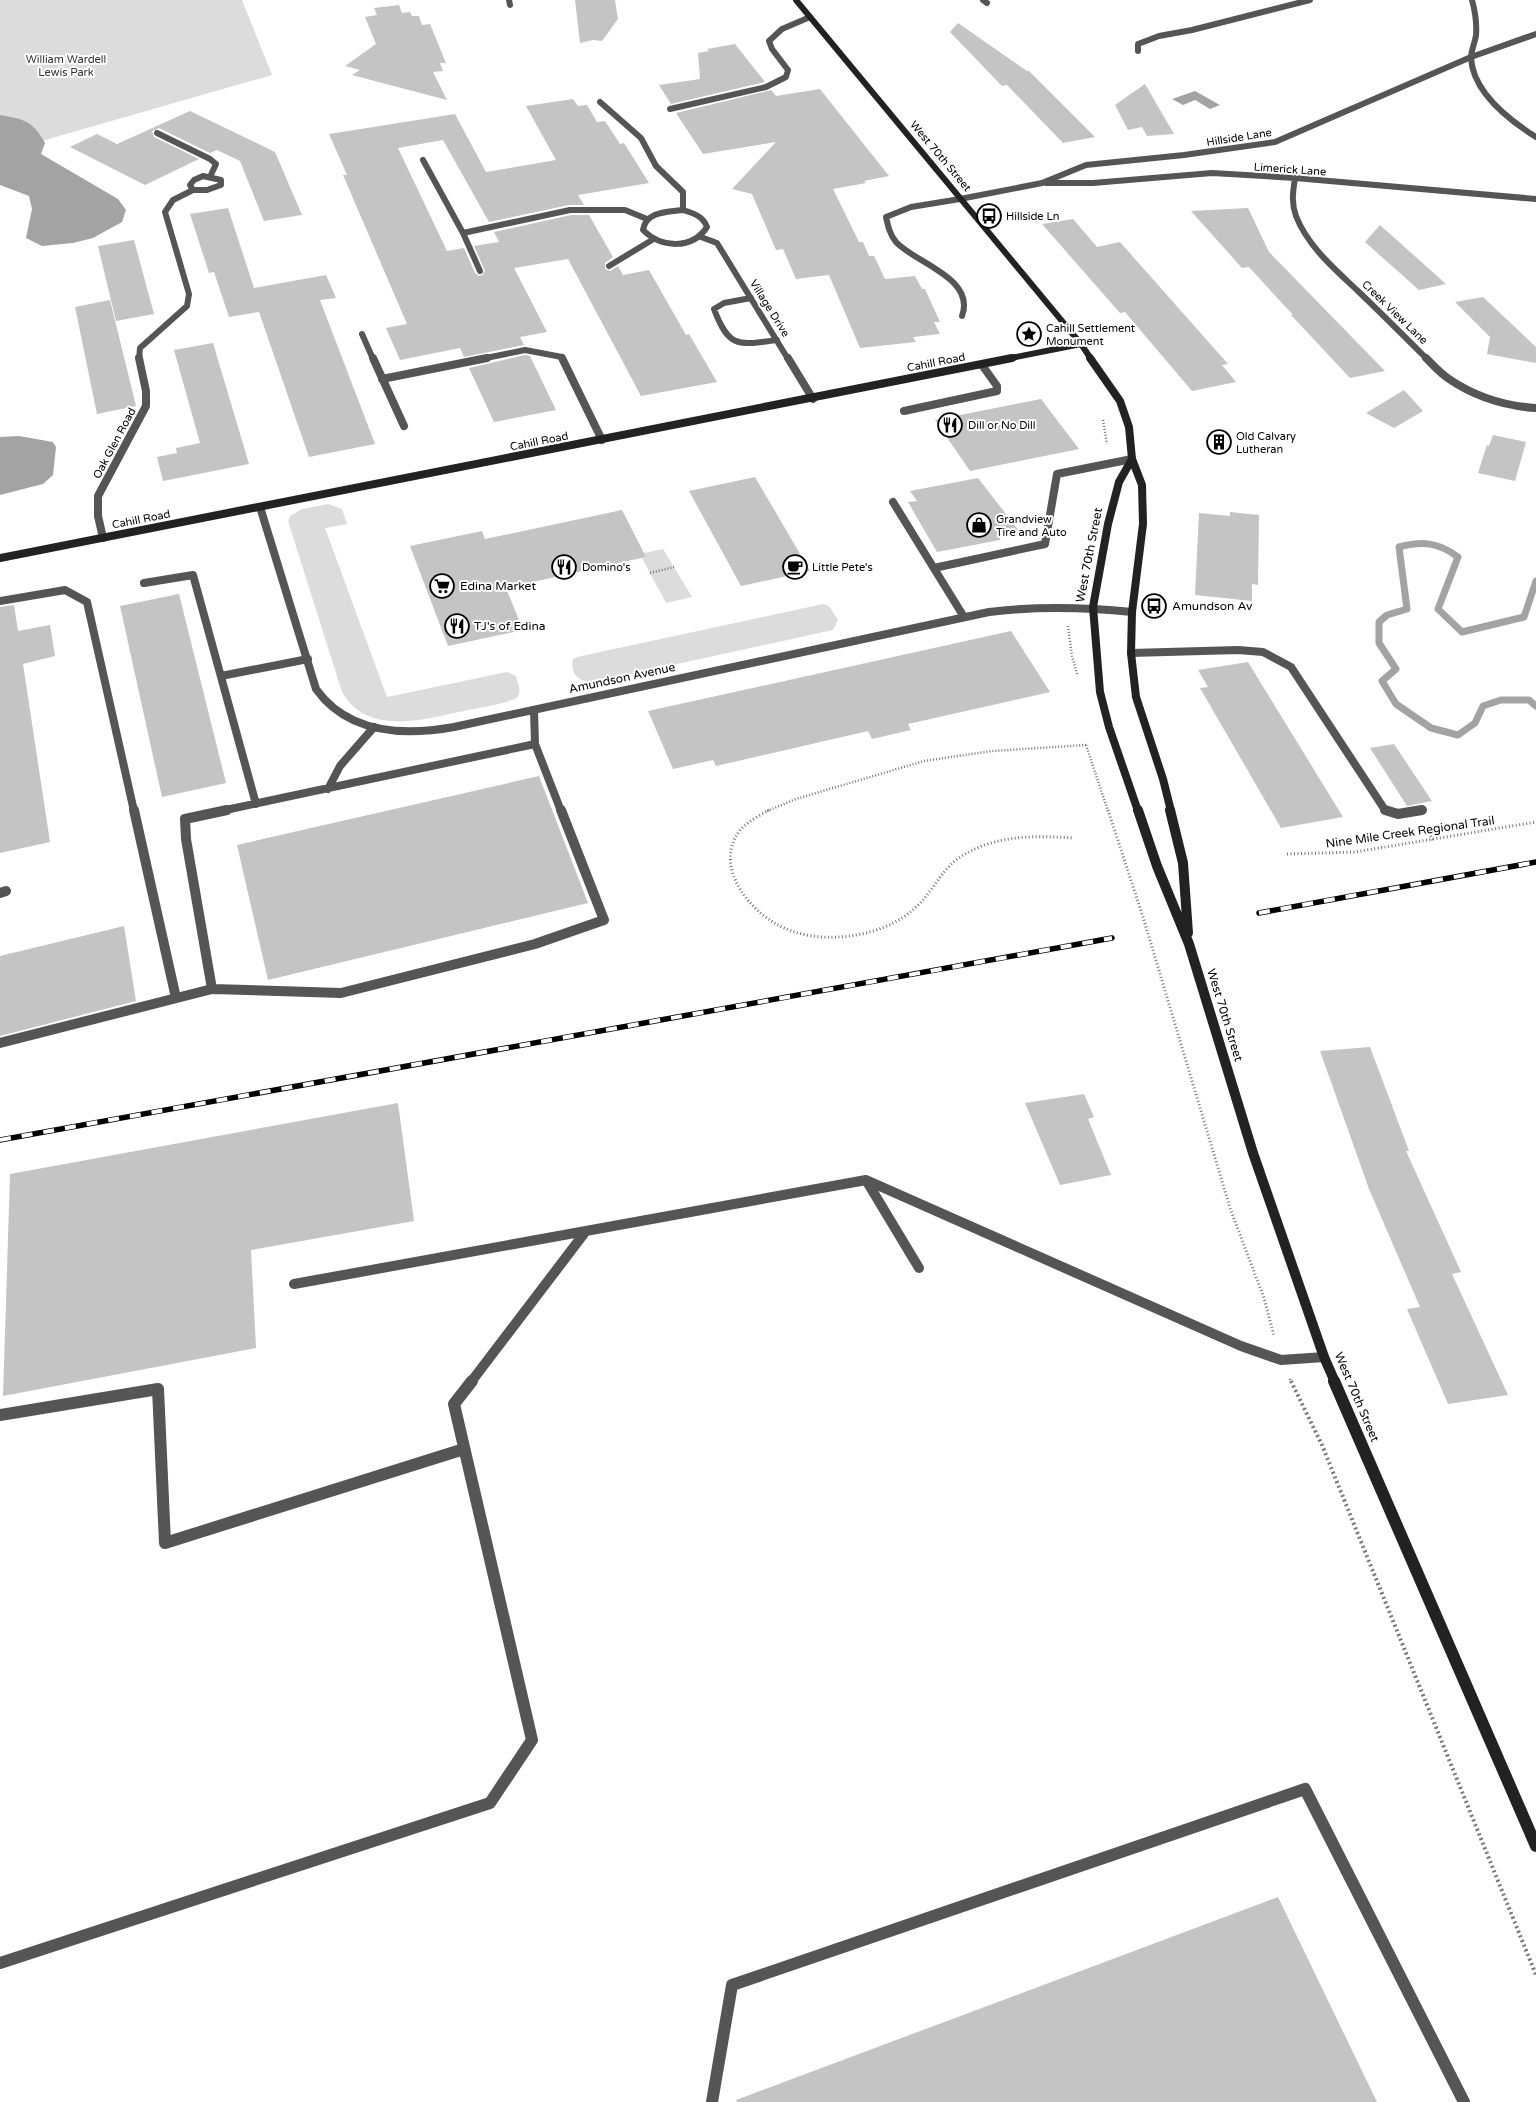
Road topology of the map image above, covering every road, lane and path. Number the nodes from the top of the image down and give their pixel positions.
1 (796, 0) edge
2 (1310, 0) edge
3 (1472, 0) edge
4 (810, 18) junction
5 (1536, 34) edge
6 (1138, 51) dead end
7 (1471, 57) junction
8 (600, 102) dead end
9 (670, 109) dead end
10 (156, 133) dead end
11 (1536, 137) edge
12 (423, 160) dead end
13 (210, 177) junction
14 (1295, 178) junction
15 (1042, 183) junction
16 (193, 190) junction
17 (960, 199) junction
18 (1536, 199) edge
19 (683, 210) junction
20 (648, 219) junction
21 (463, 233) junction
22 (701, 237) junction
23 (652, 240) junction
24 (609, 266) dead end
25 (480, 272) dead end
26 (751, 298) junction
27 (962, 316) dead end
28 (362, 334) dead end
29 (776, 340) junction
30 (1081, 344) junction
31 (982, 365) junction
32 (382, 379) junction
33 (813, 399) junction
34 (1536, 408) edge
35 (904, 411) dead end
36 (404, 426) dead end
37 (602, 440) junction
38 (1132, 459) junction
39 (893, 502) dead end
40 (260, 507) junction
41 (103, 538) junction
42 (0, 558) edge
43 (674, 567) dead end
44 (934, 568) junction
45 (650, 573) dead end
46 (144, 583) dead end
47 (0, 601) edge
48 (1093, 608) junction
49 (1132, 612) junction
50 (964, 617) junction
51 (1131, 654) junction
52 (308, 659) junction
53 (221, 676) junction
54 (534, 710) junction
55 (374, 727) junction
56 (535, 744) junction
57 (1086, 745) dead end
58 (328, 789) junction
59 (256, 804) junction
60 (1422, 810) dead end
61 (1536, 822) edge
62 (1073, 838) dead end
63 (1287, 854) dead end
64 (1189, 944) junction
65 (212, 989) junction
66 (176, 998) junction
67 (0, 1043) edge
68 (866, 1180) junction
69 (586, 1231) junction
70 (919, 1268) dead end
71 (294, 1284) dead end
72 (1324, 1357) junction
73 (0, 1415) edge
74 (464, 1448) junction
75 (1536, 1846) edge
76 (0, 1963) edge
77 (712, 2102) edge
78 (1464, 2102) edge

1 - 4 street, West 70th Street
2 - 6 street
3 - 7 street
4 - 9 street
4 - 17 street, West 70th Street
5 - 7 street, Hillside Lane
7 - 11 street
7 - 15 street, Hillside Lane
8 - 19 street
10 - 13 street
12 - 21 street
13 - 16 street
13 - 16 street
14 - 15 street, Limerick Lane
14 - 18 street, Limerick Lane
14 - 34 street, Creek View Lane
15 - 17 street, Hillside Lane
16 - 41 street, Oak Glen Road
17 - 27 street, Hillside Lane
17 - 30 street, West 70th Street
19 - 20 street
19 - 22 street
20 - 21 street
20 - 23 street
21 - 25 street
22 - 23 street
22 - 26 street, Village Drive
23 - 24 street
26 - 29 street, Village Drive
26 - 29 street
28 - 32 street
29 - 33 street, Village Drive
30 - 31 street, Cahill Road
30 - 38 street, West 70th Street
31 - 33 street, Cahill Road
31 - 35 street
32 - 36 street
32 - 37 street
33 - 37 street, Cahill Road
37 - 40 street, Cahill Road
38 - 44 street
38 - 48 street, West 70th Street
38 - 49 street, West 70th Street
39 - 44 street
40 - 41 street, Cahill Road
40 - 52 street, Amundson Avenue
41 - 42 street, Cahill Road
43 - 45 path
44 - 50 street
46 - 53 street
47 - 66 street
48 - 49 street, Amundson Avenue
48 - 50 street, Amundson Avenue
48 - 64 street, West 70th Street
49 - 51 street, West 70th Street
50 - 54 street, Amundson Avenue
51 - 60 street
51 - 64 street, West 70th Street
52 - 53 street
52 - 55 street, Amundson Avenue
53 - 59 street
54 - 55 street, Amundson Avenue
54 - 56 street
55 - 58 street
56 - 58 street
56 - 65 street
57 - 62 path
58 - 59 street
59 - 65 street
61 - 63 path, Nine Mile Creek Regional Trail
64 - 72 street, West 70th Street
65 - 66 street
66 - 67 street
68 - 69 street
68 - 70 street
68 - 72 street
69 - 71 street
69 - 74 street
72 - 75 street, West 70th Street
73 - 74 street
74 - 76 street
77 - 78 street

